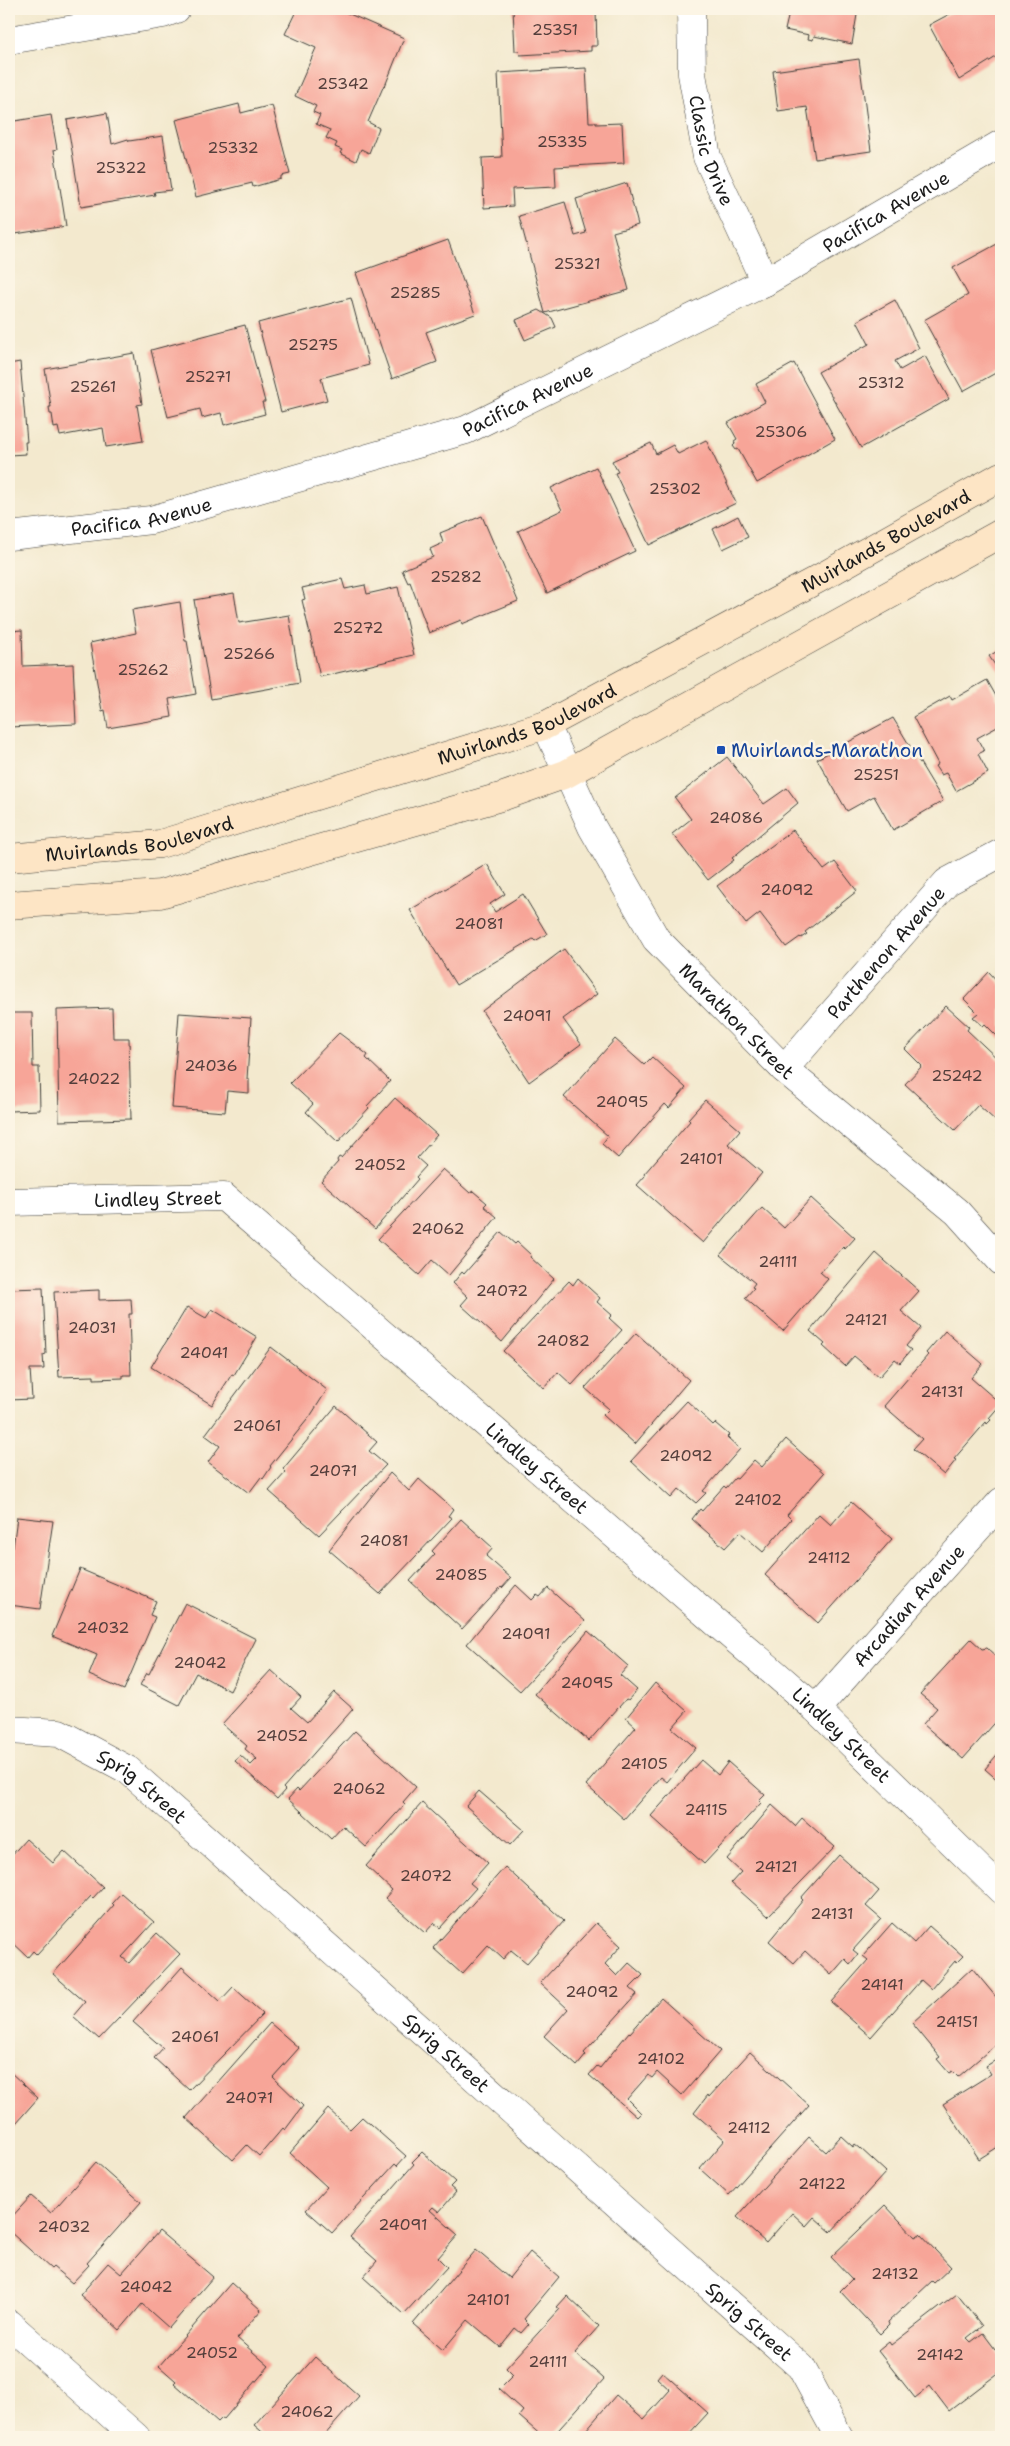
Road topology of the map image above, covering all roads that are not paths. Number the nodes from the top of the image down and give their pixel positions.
1 (176, 9) edge
2 (691, 9) edge
3 (9, 40) edge
4 (1001, 144) edge
5 (765, 282) junction
6 (1001, 476) edge
7 (1001, 533) edge
8 (9, 536) edge
9 (546, 725) junction
10 (566, 774) junction
11 (1001, 852) edge
12 (9, 858) edge
13 (9, 905) edge
14 (784, 1069) junction
15 (9, 1202) edge
16 (1001, 1261) edge
17 (1001, 1502) edge
18 (816, 1709) junction
19 (9, 1730) edge
20 (1001, 1890) edge
21 (9, 2324) edge
22 (136, 2437) edge
23 (839, 2437) edge

1 - 3 street
2 - 5 street, Classic Drive
4 - 5 street, Pacifica Avenue
5 - 8 street, Pacifica Avenue
6 - 9 main road, Muirlands Boulevard
7 - 10 main road
9 - 10 street, Marathon Street
9 - 12 main road, Muirlands Boulevard
10 - 13 main road
10 - 14 street, Marathon Street
11 - 14 street, Parthenon Avenue
14 - 16 street, Marathon Street
15 - 18 street, Lindley Street
17 - 18 street, Arcadian Avenue
18 - 20 street, Lindley Street
19 - 23 street, Sprig Street
21 - 22 street

